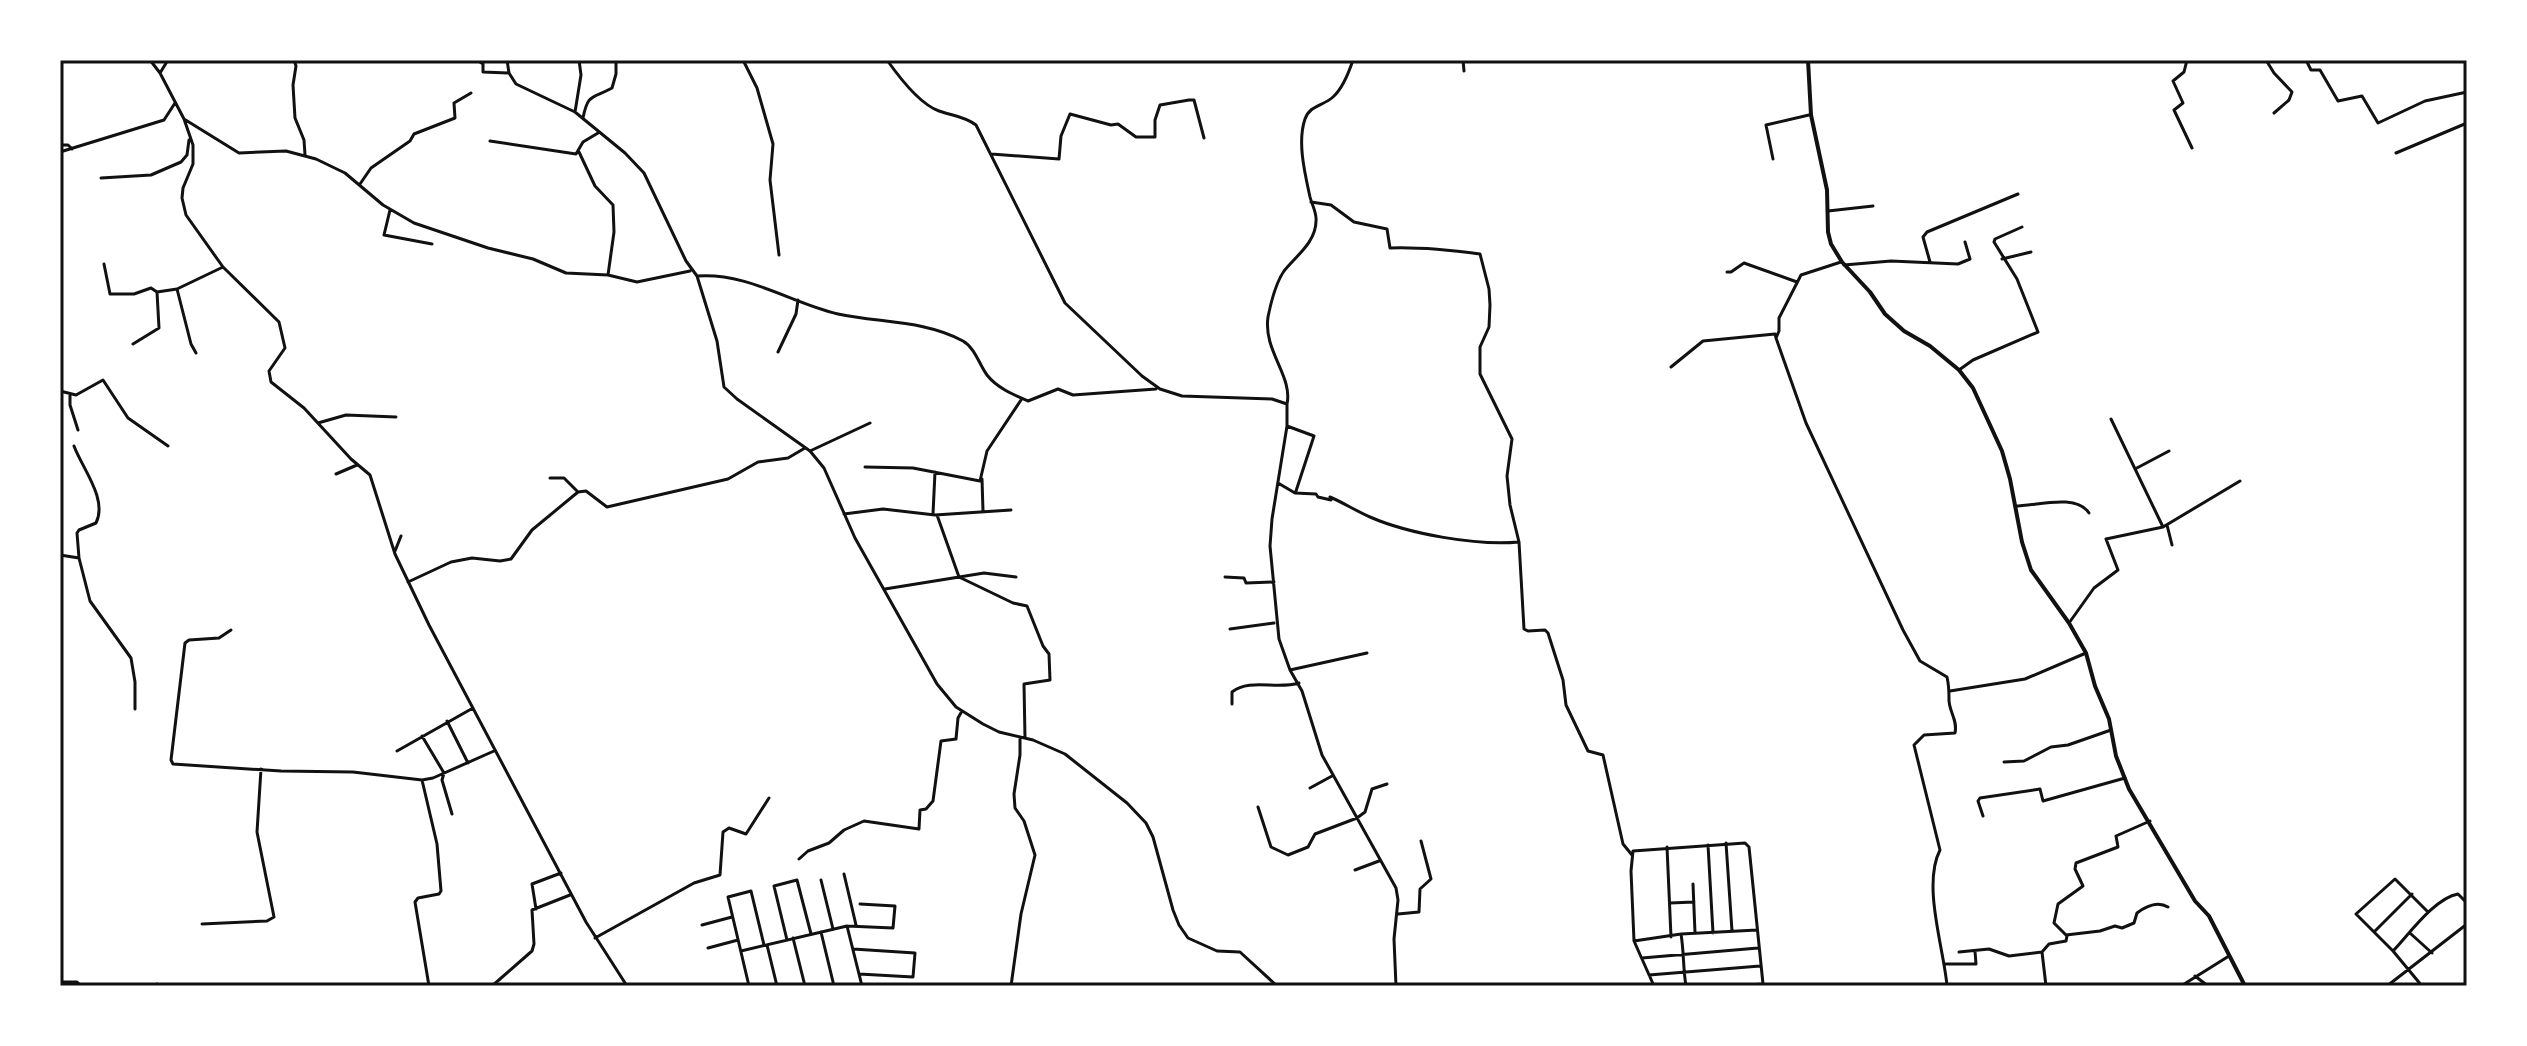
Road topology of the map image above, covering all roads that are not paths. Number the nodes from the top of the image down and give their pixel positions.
1 (150, 60) edge
2 (168, 60) edge
3 (294, 60) edge
4 (477, 60) edge
5 (507, 60) edge
6 (579, 60) edge
7 (616, 60) edge
8 (743, 60) edge
9 (887, 60) edge
10 (1353, 60) edge
11 (1463, 60) edge
12 (1808, 60) edge
13 (2187, 60) edge
14 (2266, 60) edge
15 (2306, 60) edge
16 (1464, 71) dead end
17 (160, 73) junction
18 (509, 73) junction
19 (2467, 92) edge
20 (471, 93) dead end
21 (175, 103) junction
22 (575, 112) junction
23 (2274, 113) dead end
24 (1811, 115) junction
25 (184, 119) junction
26 (582, 119) junction
27 (2467, 123) edge
28 (598, 133) junction
29 (189, 136) junction
30 (1204, 138) dead end
31 (490, 141) dead end
32 (60, 145) edge
33 (2192, 148) dead end
34 (72, 149) junction
35 (60, 152) edge
36 (579, 152) junction
37 (2396, 153) dead end
38 (991, 154) junction
39 (305, 155) junction
40 (1773, 159) dead end
41 (101, 178) dead end
42 (360, 184) junction
43 (2018, 194) dead end
44 (1311, 202) junction
45 (1873, 206) dead end
46 (390, 210) junction
47 (1828, 211) junction
48 (2022, 227) dead end
49 (1965, 242) dead end
50 (432, 244) dead end
51 (2031, 252) dead end
52 (779, 255) dead end
53 (2002, 259) junction
54 (1930, 262) junction
55 (104, 264) dead end
56 (1843, 264) junction
57 (223, 267) junction
58 (692, 271) junction
59 (1727, 272) dead end
60 (608, 275) junction
61 (697, 276) junction
62 (1797, 282) junction
63 (177, 289) junction
64 (157, 292) junction
65 (798, 300) junction
66 (1776, 338) junction
67 (133, 344) dead end
68 (1485, 348) dead end
69 (778, 352) dead end
70 (196, 353) dead end
71 (1480, 357) junction
72 (1671, 367) dead end
73 (1959, 370) junction
74 (1160, 389) junction
75 (60, 391) edge
76 (70, 395) junction
77 (1022, 399) junction
78 (1287, 404) junction
79 (396, 417) dead end
80 (2111, 419) dead end
81 (318, 423) junction
82 (870, 423) dead end
83 (1287, 426) junction
84 (78, 430) dead end
85 (74, 446) dead end
86 (168, 446) dead end
87 (805, 448) junction
88 (810, 451) junction
89 (2169, 451) dead end
90 (357, 465) junction
91 (865, 467) dead end
92 (2135, 469) junction
93 (935, 472) junction
94 (336, 474) dead end
95 (550, 478) dead end
96 (981, 479) junction
97 (2240, 481) dead end
98 (1278, 483) junction
99 (578, 492) junction
100 (1295, 493) junction
101 (2015, 506) junction
102 (1011, 510) dead end
103 (983, 511) junction
104 (2089, 513) dead end
105 (844, 514) junction
106 (935, 514) junction
107 (2165, 526) junction
108 (401, 536) dead end
109 (1519, 542) junction
110 (2172, 545) dead end
111 (395, 554) junction
112 (60, 555) edge
113 (79, 558) junction
114 (959, 577) junction
115 (1016, 577) dead end
116 (1225, 577) dead end
117 (408, 582) junction
118 (1274, 582) junction
119 (885, 589) junction
120 (1275, 623) junction
121 (2069, 623) junction
122 (1230, 629) dead end
123 (231, 630) dead end
124 (1367, 653) dead end
125 (2086, 653) junction
126 (1290, 670) junction
127 (1299, 683) junction
128 (1950, 691) junction
129 (1232, 704) dead end
130 (473, 708) junction
131 (135, 709) dead end
132 (962, 710) junction
133 (447, 721) junction
134 (2111, 730) junction
135 (422, 736) junction
136 (1022, 738) junction
137 (397, 751) dead end
138 (494, 751) junction
139 (2004, 762) dead end
140 (468, 763) junction
141 (261, 769) junction
142 (444, 773) junction
143 (1333, 775) junction
144 (2125, 778) junction
145 (422, 780) junction
146 (1387, 784) dead end
147 (1310, 788) dead end
148 (769, 798) dead end
149 (1258, 807) dead end
150 (452, 814) dead end
151 (1983, 816) dead end
152 (1357, 818) junction
153 (2150, 821) junction
154 (1421, 841) dead end
155 (1726, 843) junction
156 (1708, 845) junction
157 (1667, 847) junction
158 (1632, 855) junction
159 (799, 859) dead end
160 (1379, 861) junction
161 (1355, 870) dead end
162 (561, 873) junction
163 (844, 874) dead end
164 (821, 880) dead end
165 (1693, 884) dead end
166 (2412, 894) junction
167 (571, 895) junction
168 (1694, 902) junction
169 (1670, 903) junction
170 (2467, 903) edge
171 (860, 904) dead end
172 (2168, 907) dead end
173 (536, 909) junction
174 (2428, 912) junction
175 (1398, 914) junction
176 (732, 917) junction
177 (202, 924) dead end
178 (2467, 924) edge
179 (702, 925) dead end
180 (856, 925) junction
181 (847, 926) junction
182 (833, 929) junction
183 (1757, 930) junction
184 (821, 932) junction
185 (1732, 932) junction
186 (2374, 932) junction
187 (1695, 933) junction
188 (1713, 933) junction
189 (2411, 933) junction
190 (811, 934) junction
191 (1681, 934) junction
192 (2066, 935) junction
193 (1671, 937) junction
194 (595, 938) junction
195 (793, 938) junction
196 (738, 940) junction
197 (787, 940) junction
198 (1634, 941) junction
199 (766, 945) junction
200 (708, 948) dead end
201 (1758, 948) junction
202 (853, 949) junction
203 (741, 951) junction
204 (1975, 951) junction
205 (2393, 951) junction
206 (1959, 952) dead end
207 (2042, 952) junction
208 (1684, 953) junction
209 (2432, 953) junction
210 (2229, 956) junction
211 (1642, 958) junction
212 (1944, 964) junction
213 (1760, 966) junction
214 (2408, 970) junction
215 (1683, 973) junction
216 (859, 974) junction
217 (1649, 975) junction
218 (2195, 976) junction
219 (60, 982) edge
220 (1764, 985) edge
221 (81, 986) edge
222 (429, 986) edge
223 (492, 986) edge
224 (627, 986) edge
225 (749, 986) edge
226 (777, 986) edge
227 (805, 986) edge
228 (834, 986) edge
229 (862, 986) edge
230 (1011, 986) edge
231 (1277, 986) edge
232 (1396, 986) edge
233 (1654, 986) edge
234 (1686, 986) edge
235 (1732, 986) edge
236 (1947, 986) edge
237 (2046, 986) edge
238 (2181, 986) edge
239 (2208, 986) edge
240 (2245, 986) edge
241 (2387, 986) edge
242 (2422, 986) edge

1 - 17 street
2 - 17 street
3 - 39 street
4 - 18 street
5 - 18 street
6 - 22 street
7 - 26 street
8 - 52 street
9 - 38 street
10 - 44 street
11 - 16 street
12 - 24 street
13 - 33 street
14 - 23 street
15 - 19 street
17 - 21 street
18 - 22 street
20 - 42 street
21 - 25 street
21 - 34 street
22 - 26 street
24 - 40 street
24 - 47 street
25 - 29 street
25 - 39 street
26 - 28 street
27 - 37 street
28 - 36 street
28 - 58 street
29 - 41 street
29 - 57 street
30 - 38 street
31 - 36 street
32 - 34 street
34 - 35 street
36 - 60 street
38 - 74 street
39 - 42 street
42 - 46 street
43 - 54 street
44 - 71 street
44 - 78 street
45 - 47 street
46 - 50 street
46 - 60 street
47 - 56 street
48 - 53 street
49 - 54 street
51 - 53 street
53 - 73 street
54 - 56 street
55 - 64 street
56 - 62 street
56 - 73 street
57 - 63 street
57 - 81 street
58 - 60 street
58 - 61 street
59 - 62 street
61 - 65 street
61 - 87 street
62 - 66 street
63 - 64 street
63 - 70 street
64 - 67 street
65 - 69 street
65 - 77 street
66 - 72 street
66 - 128 street
68 - 71 street
71 - 109 street
73 - 101 street
74 - 77 street
74 - 78 street
75 - 76 street
76 - 84 street
76 - 86 street
77 - 96 street
78 - 83 street
79 - 81 street
80 - 92 street
81 - 90 street
82 - 88 street
83 - 98 street
83 - 100 street
85 - 113 street
87 - 88 street
87 - 99 street
88 - 105 street
89 - 92 street
90 - 94 street
90 - 111 street
91 - 93 street
92 - 107 street
93 - 96 street
93 - 106 street
95 - 99 street
96 - 103 street
97 - 107 street
98 - 100 street
98 - 118 street
99 - 117 street
100 - 109 street
101 - 104 street
101 - 121 street
102 - 103 street
103 - 106 street
105 - 106 street
105 - 119 street
106 - 114 street
107 - 110 street
107 - 121 street
108 - 111 street
109 - 158 street
111 - 117 street
112 - 113 street
113 - 131 street
114 - 115 street
114 - 119 street
114 - 136 street
116 - 118 street
117 - 130 street
118 - 120 street
119 - 132 street
120 - 122 street
120 - 126 street
121 - 125 street
123 - 141 street
124 - 126 street
125 - 128 street
125 - 134 street
126 - 127 street
127 - 129 street
127 - 143 street
128 - 212 street
130 - 133 street
130 - 138 street
132 - 136 street
132 - 159 street
133 - 135 street
133 - 140 street
134 - 139 street
134 - 144 street
135 - 137 street
135 - 142 street
136 - 230 street
136 - 231 street
138 - 140 street
138 - 162 street
140 - 142 street
141 - 145 street
141 - 177 street
142 - 145 street
142 - 150 street
143 - 147 street
143 - 152 street
144 - 151 street
144 - 153 street
145 - 222 street
146 - 152 street
148 - 194 street
149 - 152 street
152 - 160 street
153 - 192 street
153 - 210 street
154 - 175 street
155 - 156 street
155 - 183 street
155 - 185 street
156 - 157 street
156 - 188 street
157 - 158 street
157 - 169 street
158 - 198 street
160 - 161 street
160 - 175 street
162 - 167 street
162 - 173 street
163 - 180 street
164 - 182 street
165 - 168 street
166 - 174 street
166 - 186 street
166 - 186 street
167 - 173 street
167 - 194 street
168 - 169 street
168 - 187 street
169 - 193 street
170 - 174 street
171 - 180 street
172 - 192 street
173 - 223 street
174 - 189 street
175 - 232 street
176 - 179 street
176 - 196 street
176 - 199 street
178 - 209 street
180 - 181 street
181 - 182 street
181 - 202 street
182 - 184 street
183 - 185 street
183 - 201 street
184 - 190 street
184 - 228 street
185 - 188 street
186 - 205 street
187 - 188 street
187 - 191 street
189 - 205 street
189 - 209 street
190 - 195 street
190 - 197 street
191 - 193 street
191 - 208 street
192 - 207 street
193 - 198 street
194 - 224 street
195 - 197 street
195 - 227 street
196 - 200 street
196 - 203 street
197 - 199 street
198 - 211 street
199 - 203 street
199 - 226 street
201 - 208 street
201 - 213 street
202 - 216 street
202 - 216 street
203 - 225 street
204 - 206 street
204 - 207 street
204 - 212 street
205 - 214 street
207 - 237 street
208 - 211 street
208 - 215 street
209 - 214 street
210 - 218 street
210 - 240 street
211 - 217 street
212 - 236 street
213 - 215 street
213 - 220 street
214 - 241 street
214 - 242 street
215 - 217 street
215 - 234 street
216 - 229 street
217 - 233 street
218 - 238 street
218 - 239 street
219 - 221 street
220 - 235 street

